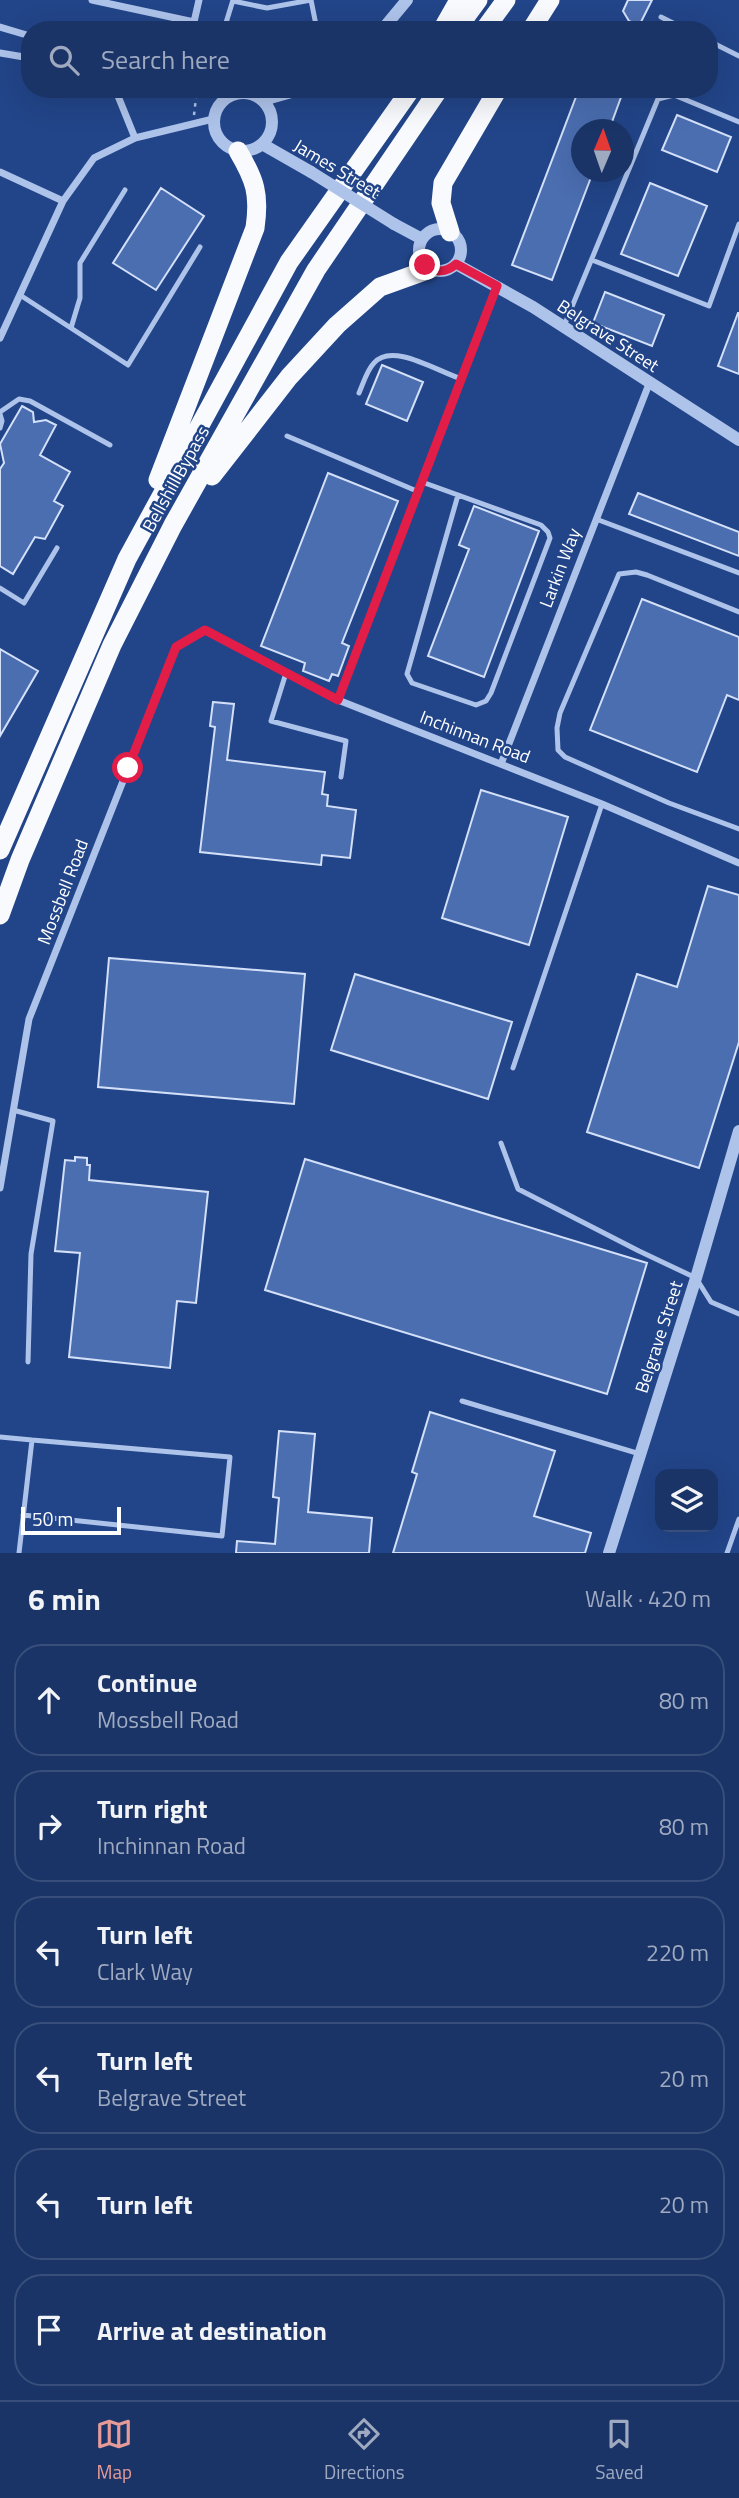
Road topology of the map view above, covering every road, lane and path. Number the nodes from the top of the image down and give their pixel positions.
1 (92, 0) edge
2 (199, 0) edge
3 (233, 0) edge
4 (311, 0) edge
5 (407, 0) edge
6 (459, 0) edge
7 (478, 0) edge
8 (506, 0) edge
9 (550, 0) edge
10 (661, 17) dead end
11 (189, 21) edge
12 (194, 21) edge
13 (227, 21) edge
14 (315, 21) edge
15 (390, 21) edge
16 (447, 21) edge
17 (463, 21) edge
18 (491, 21) edge
19 (537, 21) edge
20 (669, 21) edge
21 (0, 27) edge
22 (21, 33) edge
23 (718, 46) edge
24 (0, 53) edge
25 (21, 56) edge
26 (739, 56) edge
27 (119, 98) edge
28 (196, 98) edge
29 (226, 98) edge
30 (260, 98) edge
31 (270, 98) edge
32 (404, 98) edge
33 (433, 98) edge
34 (493, 98) edge
35 (662, 98) edge
36 (681, 98) edge
37 (263, 100) junction
38 (213, 119) junction
39 (739, 122) edge
40 (192, 125) junction
41 (135, 138) junction
42 (262, 144) junction
43 (238, 151) junction
44 (0, 173) edge
45 (125, 190) dead end
46 (63, 201) junction
47 (739, 224) edge
48 (450, 232) junction
49 (422, 239) junction
50 (200, 247) dead end
51 (592, 260) junction
52 (456, 264) junction
53 (430, 269) junction
54 (497, 286) junction
55 (20, 295) junction
56 (71, 328) junction
57 (564, 328) junction
58 (0, 338) edge
59 (462, 379) junction
60 (649, 383) junction
61 (359, 393) dead end
62 (0, 413) edge
63 (0, 428) edge
64 (287, 436) dead end
65 (739, 440) edge
66 (110, 445) dead end
67 (422, 482) junction
68 (419, 492) junction
69 (458, 495) junction
70 (596, 519) junction
71 (173, 525) junction
72 (57, 548) dead end
73 (127, 559) junction
74 (739, 573) edge
75 (0, 588) edge
76 (739, 612) edge
77 (205, 630) joint
78 (286, 673) junction
79 (338, 700) junction
80 (501, 764) junction
81 (341, 778) dead end
82 (602, 804) junction
83 (739, 829) edge
84 (0, 850) edge
85 (739, 863) edge
86 (0, 915) edge
87 (513, 1068) dead end
88 (12, 1110) junction
89 (739, 1131) edge
90 (500, 1143) dead end
91 (0, 1188) edge
92 (696, 1278) junction
93 (739, 1314) edge
94 (28, 1362) dead end
95 (463, 1401) dead end
96 (0, 1437) edge
97 (32, 1440) junction
98 (640, 1454) junction
99 (23, 1515) junction
100 (739, 1519) edge
101 (613, 1552) edge
102 (19, 1553) edge
103 (727, 1553) edge

1 - 11 street
2 - 12 street
3 - 4 lane
3 - 13 lane
4 - 14 lane
5 - 15 street
6 - 16 highway
7 - 17 highway
8 - 18 highway
9 - 19 highway
10 - 20 lane
21 - 22 street
23 - 26 lane
24 - 25 street
27 - 41 street
28 - 40 path
29 - 38 street
30 - 37 street
31 - 37 street
32 - 73 highway, Bellshill Bypass
33 - 71 highway, Bellshill Bypass
34 - 48 highway
35 - 51 lane
36 - 39 lane
37 - 42 street
38 - 40 street
38 - 43 street
40 - 41 street
41 - 46 street
42 - 43 street
42 - 49 street, James Street, bridge
43 - 73 highway
44 - 46 street
45 - 56 lane
46 - 55 street
47 - 51 lane
48 - 49 street
48 - 52 street
49 - 53 street
50 - 56 lane
51 - 57 lane
52 - 53 street
52 - 54 street, Belgrave Street
53 - 71 highway
54 - 57 street, Belgrave Street
54 - 59 street
55 - 56 lane
55 - 58 street
57 - 60 street, Belgrave Street
59 - 61 lane
59 - 67 street
60 - 65 street, Belgrave Street
60 - 70 street, Larkin Way
62 - 63 lane
62 - 66 lane
64 - 68 lane
67 - 68 street
67 - 69 lane
68 - 79 street
69 - 69 lane
70 - 74 lane
70 - 80 street, Larkin Way
71 - 86 highway, Bellshill Bypass
72 - 75 lane
73 - 84 highway, Bellshill Bypass
76 - 83 lane
77 - 78 street, Inchinnan Road
77 - 88 street, Mossbell Road
78 - 79 street, Inchinnan Road
78 - 81 lane
79 - 80 street, Inchinnan Road
80 - 82 street, Inchinnan Road
82 - 85 street, Inchinnan Road
82 - 87 lane
88 - 91 street, Mossbell Road
88 - 94 lane
89 - 92 street, Belgrave Street
90 - 92 lane
92 - 93 lane
92 - 98 street, Belgrave Street
95 - 98 lane
96 - 97 lane
97 - 99 lane
97 - 99 lane
98 - 101 street, Belgrave Street
99 - 102 lane
100 - 103 lane

